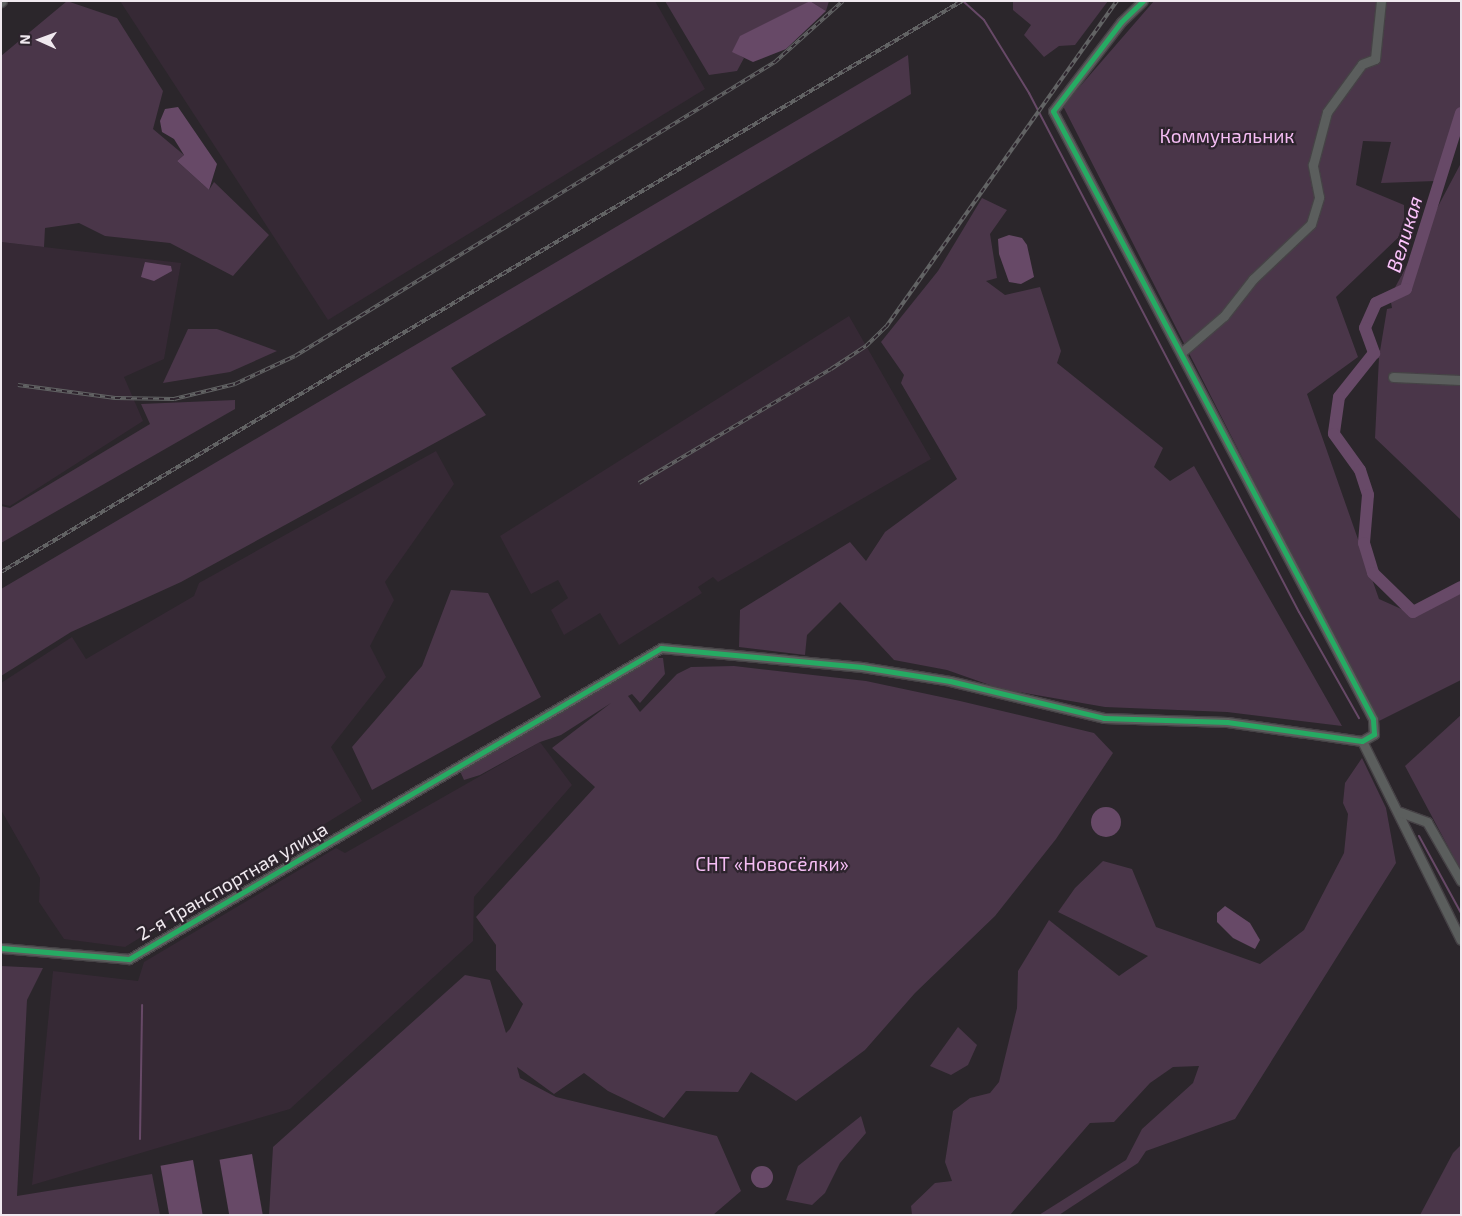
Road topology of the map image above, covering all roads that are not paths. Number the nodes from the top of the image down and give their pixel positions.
1 (1143, 1) edge
2 (1381, 1) edge
3 (1182, 352) junction
4 (1393, 378) dead end
5 (1461, 380) edge
6 (1362, 741) junction
7 (1400, 812) junction
8 (1461, 881) edge
9 (1461, 940) edge
10 (1, 948) edge

1 - 3 street
2 - 3 street
3 - 6 street
4 - 5 street
6 - 7 street
6 - 10 street, 2-я Транспортная улица
7 - 8 street
7 - 9 street

